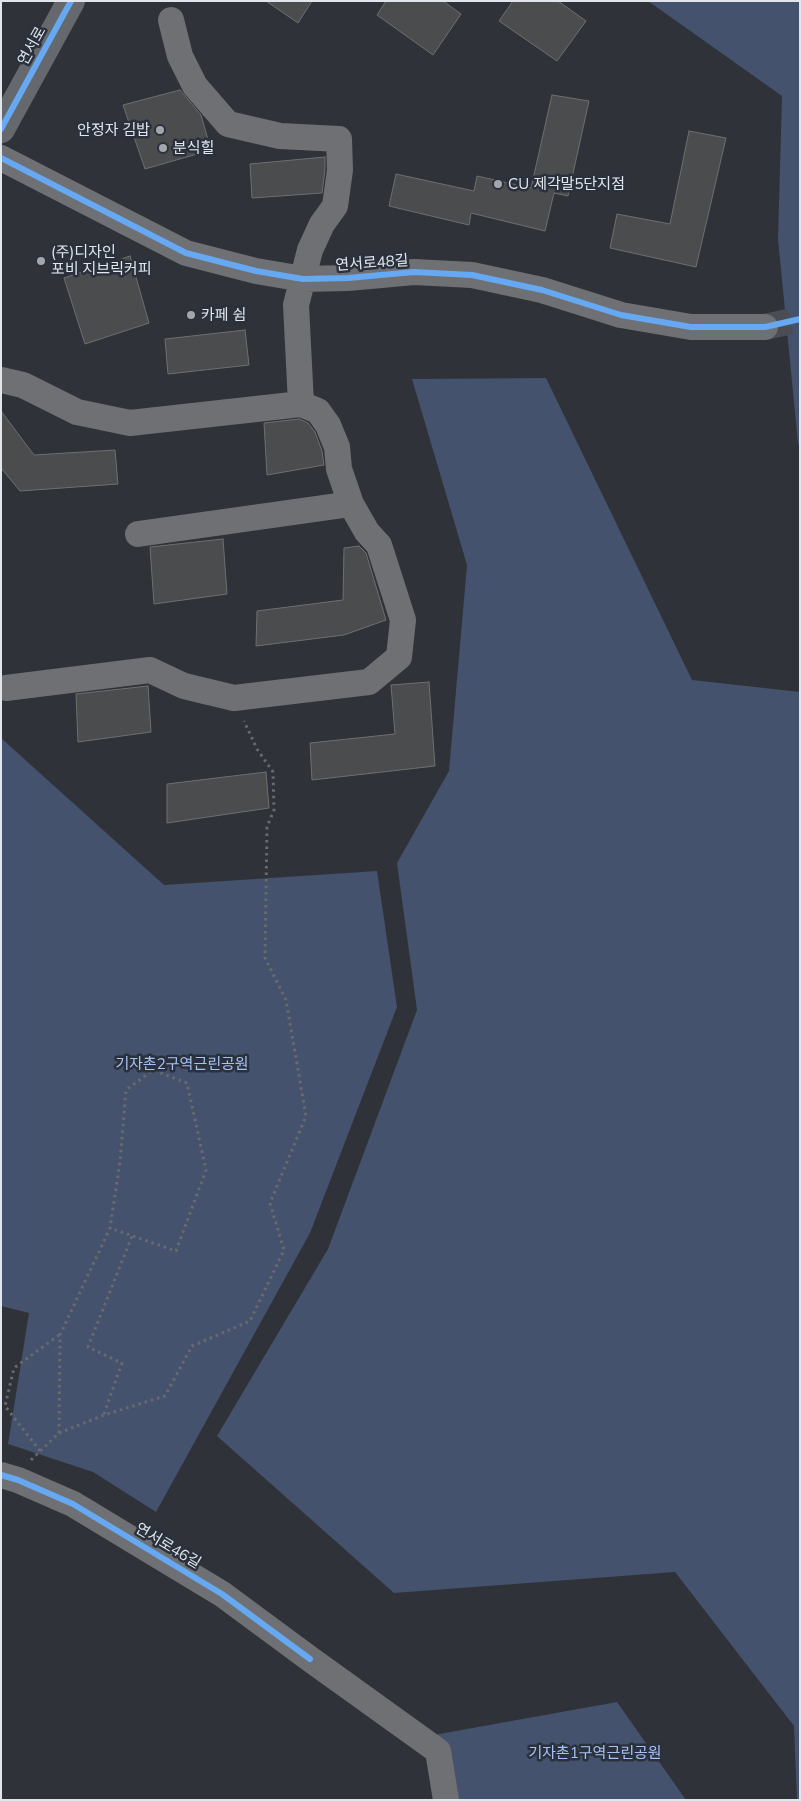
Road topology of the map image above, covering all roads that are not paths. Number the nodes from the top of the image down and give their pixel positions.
1 (71, 1) edge
2 (171, 20) dead end
3 (1, 129) edge
4 (1, 158) edge
5 (303, 279) junction
6 (765, 327) tunnel mouth
7 (1, 380) edge
8 (301, 404) junction
9 (351, 504) junction
10 (138, 534) dead end
11 (6, 688) dead end
12 (1, 1475) edge
13 (446, 1800) edge

1 - 3 main road, 연서로
2 - 5 street
4 - 5 street, 연서로48길
5 - 6 street, 연서로48길
5 - 8 street
7 - 8 street
8 - 9 street
9 - 10 street
9 - 11 street
12 - 13 street, 연서로46길

